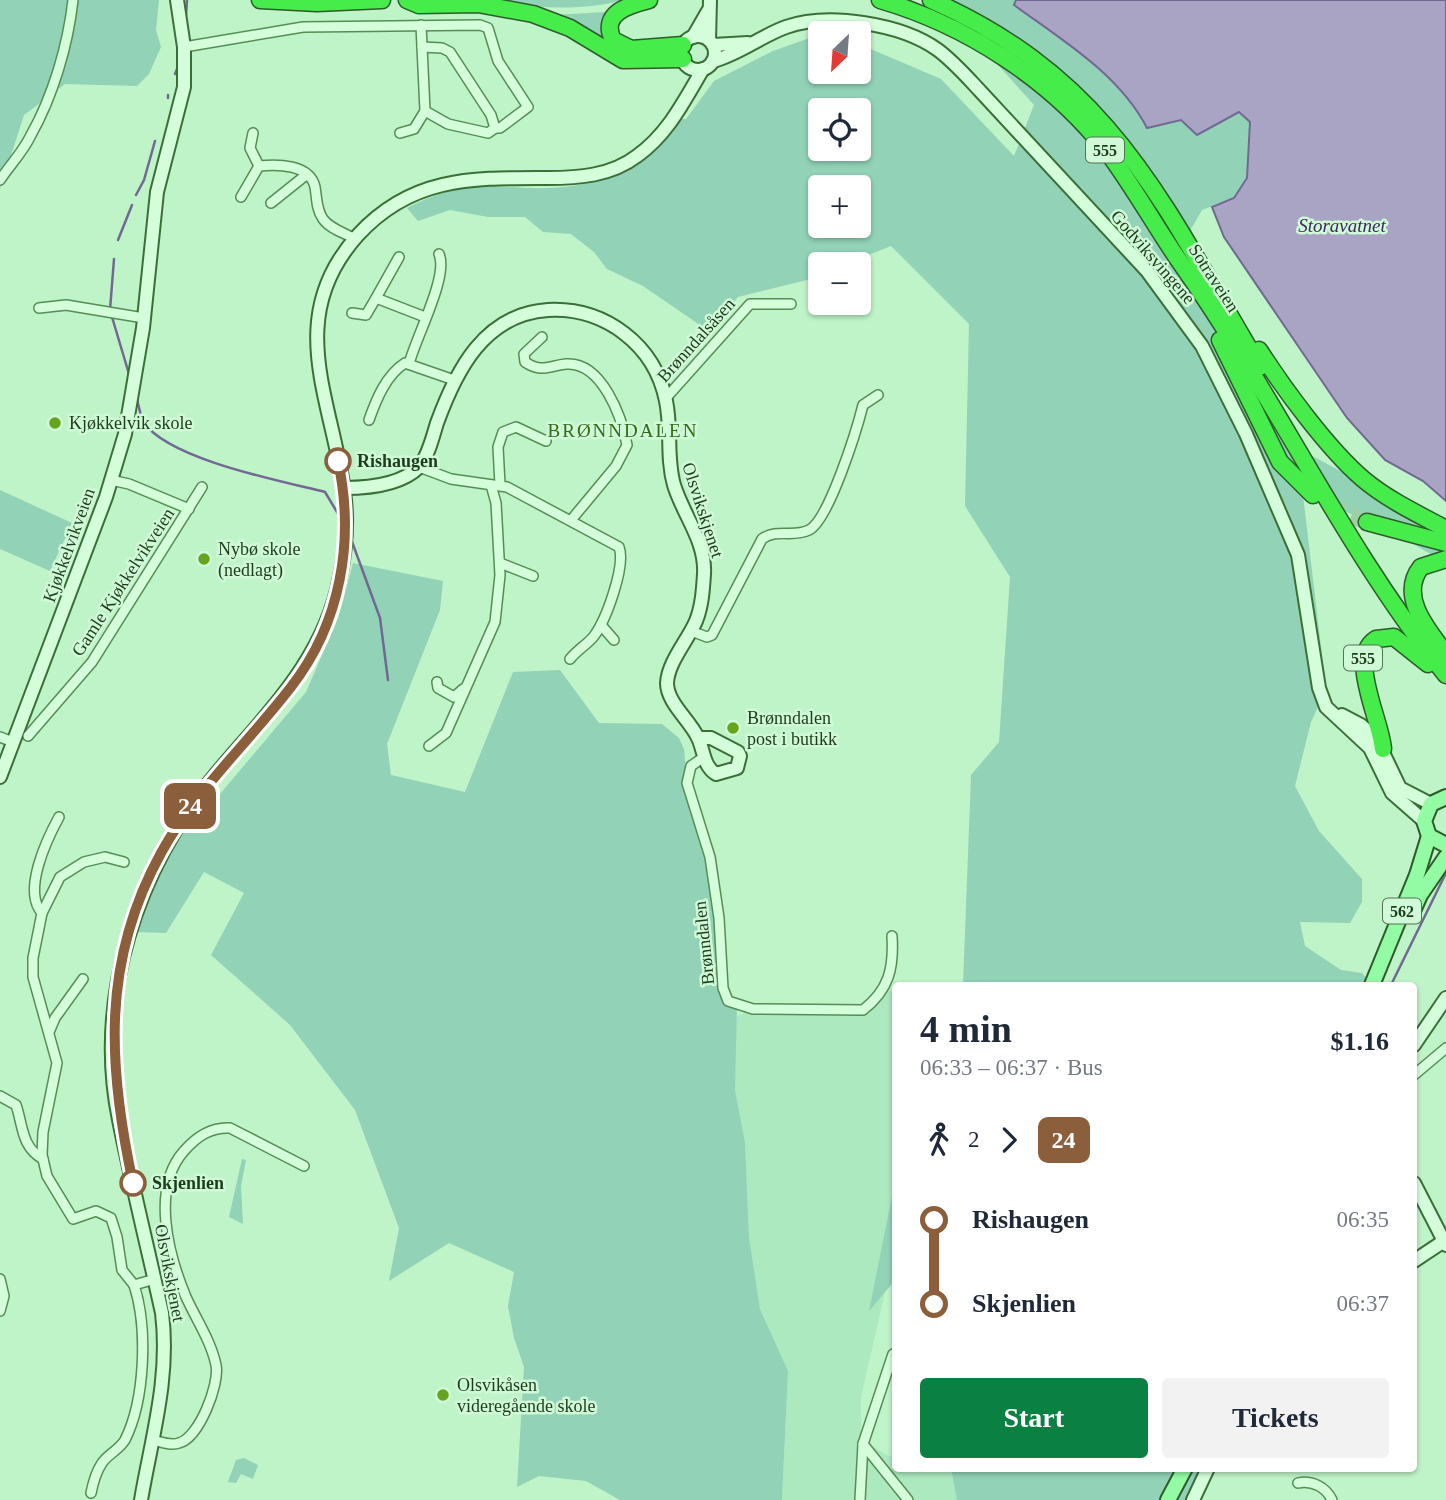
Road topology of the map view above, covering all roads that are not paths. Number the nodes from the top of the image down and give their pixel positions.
1 (73, 0) edge
2 (177, 0) edge
3 (260, 0) edge
4 (382, 0) edge
5 (407, 0) edge
6 (649, 0) edge
7 (880, 0) edge
8 (931, 0) edge
9 (947, 0) edge
10 (709, 5) edge
11 (963, 15) junction
12 (421, 25) junction
13 (711, 42) junction
14 (755, 42) junction
15 (184, 47) junction
16 (422, 47) junction
17 (694, 56) junction
18 (425, 111) junction
19 (495, 128) junction
20 (400, 132) dead end
21 (253, 134) dead end
22 (259, 166) junction
23 (306, 174) junction
24 (0, 180) edge
25 (242, 197) dead end
26 (271, 203) dead end
27 (355, 239) junction
28 (439, 254) dead end
29 (399, 257) dead end
30 (1181, 263) junction
31 (376, 298) junction
32 (792, 304) dead end
33 (1226, 305) junction
34 (39, 308) dead end
35 (352, 313) dead end
36 (425, 317) junction
37 (144, 318) junction
38 (542, 337) dead end
39 (409, 364) junction
40 (454, 380) junction
41 (878, 395) dead end
42 (666, 398) junction
43 (369, 420) dead end
44 (1297, 438) junction
45 (547, 441) dead end
46 (419, 467) junction
47 (111, 480) junction
48 (495, 485) junction
49 (202, 487) dead end
50 (344, 488) junction
51 (1312, 495) tunnel mouth
52 (189, 509) junction
53 (572, 519) junction
54 (1367, 522) tunnel mouth
55 (1446, 529) edge
56 (1446, 543) edge
57 (1446, 559) edge
58 (500, 563) junction
59 (533, 576) dead end
60 (601, 625) junction
61 (691, 631) junction
62 (614, 640) dead end
63 (570, 659) dead end
64 (1441, 661) edge
65 (437, 682) dead end
66 (1446, 685) edge
67 (463, 689) junction
68 (1324, 712) junction
69 (28, 736) dead end
70 (0, 737) edge
71 (698, 738) junction
72 (13, 742) junction
73 (429, 746) dead end
74 (1383, 749) junction
75 (704, 757) junction
76 (0, 777) edge
77 (1446, 797) edge
78 (1431, 804) junction
79 (59, 817) dead end
80 (1424, 821) junction
81 (1429, 836) junction
82 (1446, 845) edge
83 (1446, 857) edge
84 (124, 862) dead end
85 (42, 913) junction
86 (892, 936) dead end
87 (83, 979) dead end
88 (1373, 982) edge
89 (1382, 982) edge
90 (1446, 998) edge
91 (50, 1030) junction
92 (1417, 1041) edge
93 (1446, 1048) edge
94 (1417, 1072) edge
95 (0, 1097) edge
96 (43, 1159) junction
97 (304, 1166) dead end
98 (1417, 1189) edge
99 (1445, 1243) edge
100 (1417, 1259) edge
101 (0, 1279) edge
102 (155, 1279) junction
103 (134, 1285) junction
104 (0, 1311) edge
105 (892, 1357) edge
106 (153, 1440) junction
107 (863, 1444) junction
108 (1183, 1472) edge
109 (1206, 1472) edge
110 (1298, 1483) dead end
111 (91, 1493) dead end
112 (141, 1500) edge
113 (860, 1500) edge
114 (908, 1500) edge
115 (1168, 1500) edge
116 (1193, 1500) edge
117 (1332, 1500) edge

1 - 24 street
2 - 15 main road, Kjøkkelvikveien
3 - 4 highway
5 - 17 highway
6 - 17 highway
7 - 30 highway, Sotraveien / 555
8 - 11 highway, Sotraveien / 555
9 - 11 highway, 555
10 - 13 main road, Olsvikskjenet
10 - 17 main road, Olsvikskjenet
11 - 33 highway, Sotraveien / 555
12 - 15 street
12 - 16 street
12 - 19 street
13 - 14 main road, Godviksvingene
13 - 17 main road, Olsvikskjenet
13 - 17 main road, Godviksvingene
14 - 17 main road, Godviksvingene
14 - 68 main road, Godviksvingene
15 - 37 main road, Kjøkkelvikveien
16 - 18 street
16 - 19 street
17 - 27 main road, Olsvikskjenet
18 - 19 street
18 - 20 street
21 - 22 street
22 - 23 street
22 - 25 street
23 - 26 street
23 - 27 street
27 - 50 main road, Olsvikskjenet
28 - 36 street
29 - 31 street
30 - 44 highway, Sotraveien / 555
30 - 51 highway, 555
31 - 35 street
31 - 36 street
32 - 42 street, Brønndalsåsen
33 - 44 highway, Sotraveien / 555
33 - 55 highway, 555
34 - 37 street
36 - 39 street
37 - 47 main road, Kjøkkelvikveien
38 - 53 street
39 - 40 street
39 - 43 street
40 - 42 main road, Olsvikskjenet
40 - 46 main road, Olsvikskjenet
41 - 61 street
42 - 61 main road, Olsvikskjenet
44 - 64 highway, Sotraveien / 555
45 - 48 street
46 - 48 street
46 - 50 main road
47 - 52 street, Gamle Kjøkkelvikveien
47 - 72 main road, Kjøkkelvikveien
48 - 53 street
48 - 58 street
49 - 52 street, Gamle Kjøkkelvikveien
50 - 102 main road, Olsvikskjenet
52 - 69 street, Gamle Kjøkkelvikveien
53 - 60 street
54 - 56 highway
57 - 64 highway, 555
58 - 59 street
58 - 67 street
60 - 62 street
60 - 63 street
61 - 71 main road, Olsvikskjenet
64 - 66 highway, 555
64 - 74 highway, 555
65 - 67 street
67 - 73 street
68 - 74 main road
68 - 80 main road, Godviksvingene
70 - 72 street
71 - 75 main road, Olsvikskjenet
71 - 75 main road
72 - 76 main road, Kjøkkelvikveien
74 - 78 main road
75 - 86 street, Brønndalen
77 - 78 main road
78 - 80 main road
79 - 85 street
80 - 81 main road
81 - 82 main road
81 - 88 main road, 562
83 - 89 main road, 562
84 - 85 street
85 - 91 street
87 - 91 street
90 - 92 main road
91 - 96 street
93 - 94 street
95 - 96 street
96 - 103 street
97 - 106 street
98 - 99 main road
99 - 100 main road
101 - 104 street
102 - 103 street
102 - 106 main road, Olsvikskjenet
103 - 111 street
105 - 107 street
106 - 112 main road, Olsvikskjenet
107 - 113 street
107 - 114 street
108 - 115 main road
109 - 116 main road
110 - 117 street

